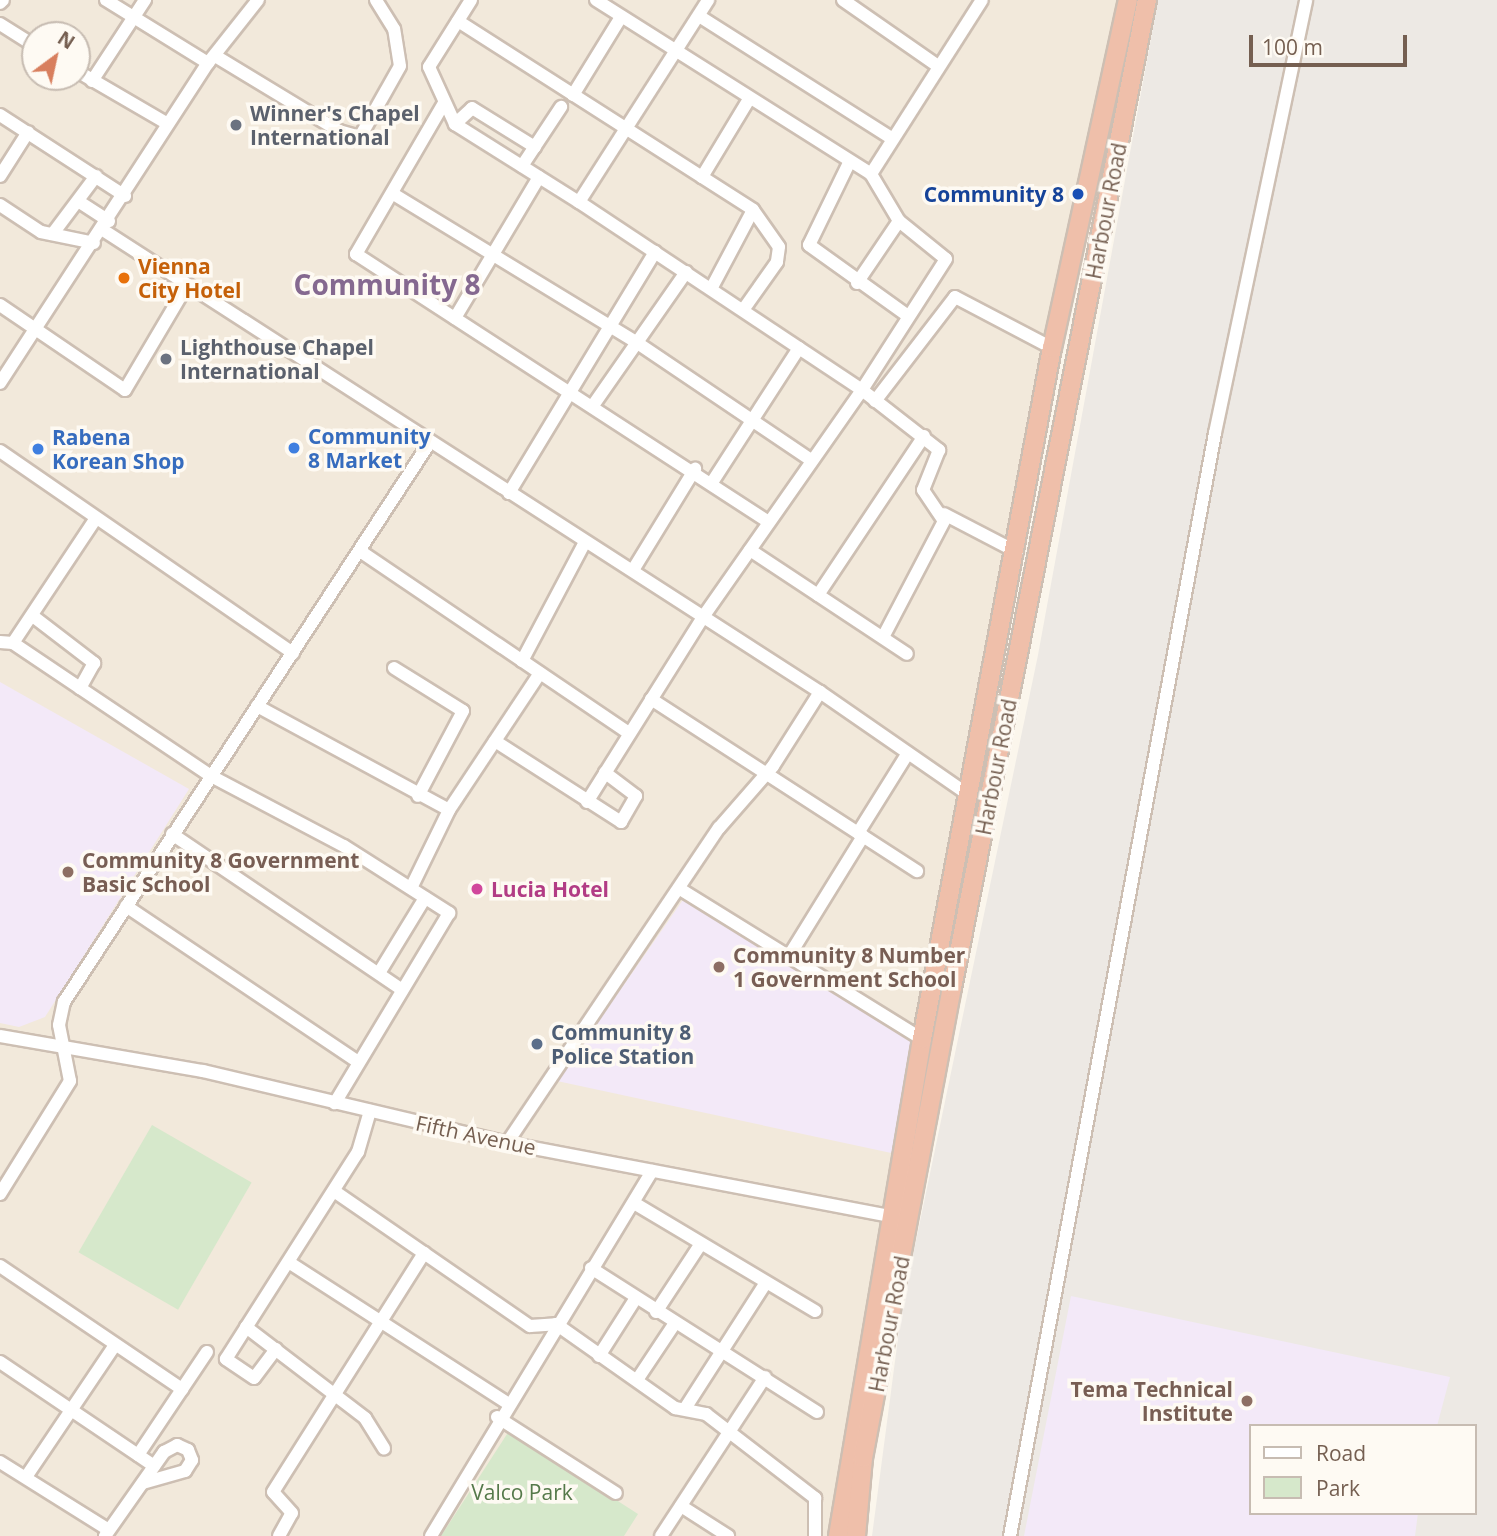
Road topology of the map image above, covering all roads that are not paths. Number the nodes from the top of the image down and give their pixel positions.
1 (106, 0) edge
2 (145, 0) edge
3 (258, 0) edge
4 (376, 0) edge
5 (471, 0) edge
6 (596, 0) edge
7 (708, 0) edge
8 (844, 0) edge
9 (982, 0) edge
10 (1128, 0) edge
11 (1147, 0) edge
12 (1306, 0) edge
13 (699, 16) junction
14 (621, 17) junction
15 (134, 18) junction
16 (458, 21) junction
17 (0, 24) edge
18 (21, 37) edge
19 (676, 52) junction
20 (212, 60) junction
21 (938, 66) junction
22 (92, 81) joint
23 (573, 95) junction
24 (749, 99) junction
25 (444, 103) junction
26 (561, 107) dead end
27 (0, 115) edge
28 (168, 124) junction
29 (455, 124) junction
30 (625, 129) junction
31 (28, 132) junction
32 (891, 138) junction
33 (535, 147) junction
34 (849, 163) junction
35 (522, 166) junction
36 (871, 174) junction
37 (0, 176) edge
38 (96, 176) junction
39 (539, 177) junction
40 (702, 177) junction
41 (396, 195) junction
42 (125, 196) junction
43 (78, 201) junction
44 (579, 202) junction
45 (0, 205) edge
46 (753, 210) junction
47 (899, 221) junction
48 (106, 225) junction
49 (54, 232) junction
50 (94, 243) junction
51 (491, 251) junction
52 (655, 251) junction
53 (686, 272) junction
54 (857, 283) junction
55 (187, 285) junction
56 (711, 289) junction
57 (0, 305) edge
58 (743, 310) junction
59 (908, 316) junction
60 (454, 318) junction
61 (606, 324) junction
62 (36, 329) junction
63 (636, 342) junction
64 (799, 348) junction
65 (1052, 348) junction
66 (0, 383) edge
67 (862, 390) junction
68 (571, 393) junction
69 (875, 401) junction
70 (594, 404) junction
71 (753, 419) junction
72 (924, 436) junction
73 (430, 442) junction
74 (0, 451) edge
75 (811, 460) junction
76 (695, 469) junction
77 (712, 484) junction
78 (509, 494) junction
79 (944, 514) junction
80 (96, 519) junction
81 (769, 522) junction
82 (585, 542) junction
83 (750, 550) junction
84 (360, 551) junction
85 (1017, 552) junction
86 (633, 570) junction
87 (818, 595) junction
88 (34, 617) junction
89 (703, 617) junction
90 (883, 637) junction
91 (7, 642) edge
92 (293, 653) junction
93 (907, 654) dead end
94 (522, 661) junction
95 (394, 668) dead end
96 (540, 673) junction
97 (80, 688) junction
98 (820, 692) junction
99 (651, 699) junction
100 (257, 706) junction
101 (629, 733) junction
102 (495, 741) junction
103 (908, 753) junction
104 (605, 773) junction
105 (766, 774) junction
106 (211, 776) junction
107 (418, 796) junction
108 (970, 796) junction
109 (587, 802) junction
110 (449, 810) junction
111 (172, 834) junction
112 (861, 835) junction
113 (917, 871) dead end
114 (411, 888) junction
115 (680, 889) junction
116 (425, 898) junction
117 (126, 906) junction
118 (789, 956) junction
119 (379, 973) junction
120 (402, 990) junction
121 (0, 1036) edge
122 (922, 1039) junction
123 (63, 1050) junction
124 (357, 1061) junction
125 (335, 1103) junction
126 (370, 1111) junction
127 (507, 1143) junction
128 (653, 1171) junction
129 (334, 1191) junction
130 (0, 1194) edge
131 (634, 1203) junction
132 (891, 1216) junction
133 (700, 1245) junction
134 (424, 1253) junction
135 (290, 1263) junction
136 (0, 1266) edge
137 (591, 1268) junction
138 (765, 1284) junction
139 (636, 1298) junction
140 (816, 1311) dead end
141 (656, 1312) junction
142 (383, 1322) junction
143 (556, 1324) junction
144 (673, 1325) junction
145 (246, 1327) junction
146 (116, 1345) junction
147 (276, 1349) junction
148 (720, 1351) junction
149 (207, 1352) dead end
150 (599, 1356) junction
151 (0, 1362) edge
152 (765, 1377) junction
153 (637, 1380) junction
154 (182, 1389) junction
155 (335, 1393) junction
156 (507, 1403) junction
157 (686, 1407) junction
158 (73, 1412) junction
159 (817, 1412) dead end
160 (497, 1417) junction
161 (728, 1433) junction
162 (384, 1449) dead end
163 (138, 1455) junction
164 (0, 1462) edge
165 (154, 1466) junction
166 (26, 1477) junction
167 (143, 1483) junction
168 (616, 1493) dead end
169 (681, 1506) junction
170 (107, 1533) edge
171 (279, 1536) edge
172 (431, 1536) edge
173 (661, 1536) edge
174 (728, 1536) edge
175 (815, 1536) edge
176 (838, 1536) edge
177 (856, 1536) edge
178 (1010, 1536) edge

1 - 15 street
2 - 15 street
3 - 20 street
4 - 20 street
5 - 16 street
6 - 14 street
7 - 13 street
8 - 21 street
9 - 21 street
10 - 65 highway, Harbour Road
11 - 177 highway, Harbour Road
12 - 178 street
13 - 19 street
13 - 32 street
14 - 19 street
14 - 23 street
15 - 20 street
15 - 22 street
16 - 23 street
16 - 25 street
17 - 18 street
19 - 24 street
19 - 30 street
20 - 28 street
21 - 32 street
22 - 28 street
23 - 30 street
24 - 34 street
24 - 40 street
25 - 29 street
25 - 41 street
26 - 33 street
27 - 31 street
28 - 42 street
29 - 33 street
29 - 35 street
30 - 40 street
30 - 44 street
31 - 37 street
31 - 38 street
32 - 36 street
33 - 35 street
34 - 36 street
34 - 54 street
35 - 39 street
36 - 47 street
38 - 42 street
38 - 43 street
39 - 44 street
39 - 51 street
40 - 46 street
41 - 51 street
41 - 60 street
42 - 48 street
43 - 48 street
43 - 49 street
44 - 52 street
45 - 49 street
46 - 56 street
46 - 58 street
47 - 54 street
47 - 59 street
48 - 50 street
48 - 55 street
49 - 50 street
50 - 62 street
51 - 60 street
51 - 61 street
52 - 53 street
52 - 61 street
53 - 56 street
53 - 63 street
54 - 59 street
55 - 62 street
55 - 73 street
56 - 58 street
57 - 62 street
58 - 64 street
59 - 67 street
60 - 68 street
61 - 63 street
61 - 68 street
62 - 66 street
63 - 70 street
63 - 71 street
64 - 67 street
64 - 71 street
65 - 69 street
65 - 85 highway, Harbour Road
67 - 69 street
67 - 75 street
68 - 70 street
68 - 78 street
69 - 72 street
70 - 76 street
71 - 75 street
71 - 77 street
72 - 79 street
72 - 87 street
73 - 78 street
73 - 84 street
74 - 80 street
75 - 81 street
76 - 77 street
76 - 86 street
77 - 81 street
78 - 82 street
79 - 85 street
79 - 90 street
80 - 88 street
80 - 92 street
81 - 83 street
82 - 86 street
82 - 94 street
83 - 87 street
83 - 89 street
84 - 92 street
84 - 94 street
85 - 108 highway, Harbour Road
86 - 89 street
87 - 90 street
88 - 91 street
88 - 97 street
89 - 98 street
89 - 99 street
90 - 93 street
91 - 97 street
92 - 100 street
94 - 96 street
95 - 107 street
96 - 101 street
96 - 102 street
97 - 106 street
98 - 103 street
98 - 105 street
99 - 101 street
99 - 105 street
100 - 106 street
100 - 107 street
101 - 104 street
102 - 109 street
102 - 110 street
103 - 108 street
103 - 112 street
104 - 109 street
104 - 109 street
105 - 112 street
105 - 115 street
106 - 111 street
106 - 114 street
107 - 110 street
108 - 122 highway, Harbour Road
110 - 114 street
111 - 117 street
111 - 119 street
112 - 113 street
112 - 118 street
114 - 116 street
115 - 118 street
115 - 127 street
116 - 119 street
116 - 120 street
117 - 123 street
117 - 124 street
118 - 122 street
119 - 120 street
120 - 124 street
121 - 123 street, Fifth Avenue
122 - 132 highway, Harbour Road
123 - 125 street, Fifth Avenue
123 - 130 street
124 - 125 street
125 - 126 street, Fifth Avenue
126 - 127 street, Fifth Avenue
126 - 129 street
127 - 128 street, Fifth Avenue
128 - 131 street
128 - 132 street, Fifth Avenue
129 - 134 street
129 - 135 street
131 - 133 street
131 - 137 street
132 - 176 highway, Harbour Road
133 - 138 street
133 - 141 street
134 - 142 street
134 - 143 street
135 - 142 street
135 - 145 street
136 - 146 street
137 - 139 street
137 - 143 street
138 - 140 street
138 - 148 street
139 - 141 street
139 - 150 street
141 - 144 street
142 - 155 street
142 - 156 street
143 - 150 street
143 - 156 street
144 - 148 street
144 - 153 street
145 - 147 street
145 - 147 street
146 - 154 street
146 - 158 street
147 - 155 street
148 - 152 street
148 - 157 street
149 - 154 street
150 - 153 street
151 - 158 street
152 - 159 street
152 - 161 street
153 - 157 street
154 - 163 street
155 - 162 street
155 - 171 street
156 - 160 street
157 - 161 street
158 - 163 street
158 - 166 street
160 - 168 street
160 - 172 street
161 - 169 street
161 - 175 street
163 - 165 street
164 - 166 street
165 - 167 street
165 - 167 street
166 - 170 street
167 - 170 street
169 - 173 street
169 - 174 street

